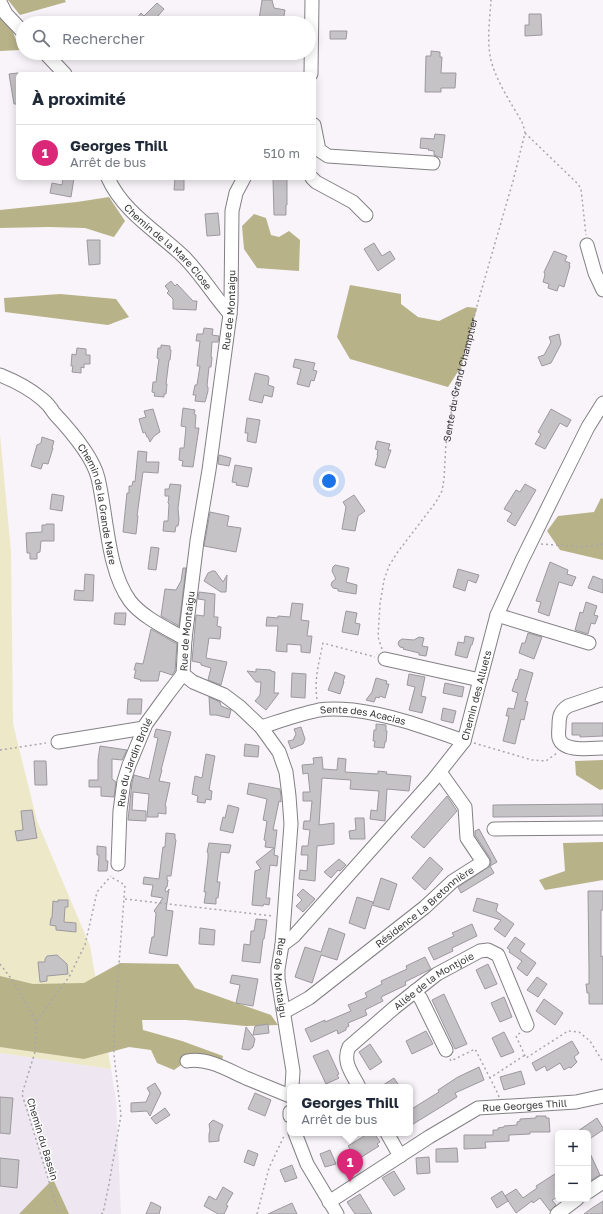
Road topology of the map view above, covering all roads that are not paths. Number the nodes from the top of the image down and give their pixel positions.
1 (312, 0) edge
2 (0, 2) edge
3 (312, 16) edge
4 (16, 25) edge
5 (52, 60) edge
6 (311, 60) edge
7 (63, 72) edge
8 (311, 72) edge
9 (316, 135) edge
10 (433, 163) dead end
11 (109, 180) edge
12 (243, 180) edge
13 (314, 180) edge
14 (366, 215) dead end
15 (587, 245) road end
16 (603, 290) edge
17 (230, 314) junction
18 (0, 375) edge
19 (603, 403) edge
20 (497, 615) junction
21 (185, 639) junction
22 (589, 643) dead end
23 (385, 659) road end
24 (183, 674) junction
25 (480, 680) junction
26 (603, 694) edge
27 (261, 727) junction
28 (144, 728) junction
29 (464, 741) junction
30 (58, 742) road end
31 (603, 748) edge
32 (440, 772) junction
33 (603, 828) edge
34 (494, 829) dead end
35 (118, 864) dead end
36 (282, 945) junction
37 (415, 991) junction
38 (284, 1012) junction
39 (527, 1025) road end
40 (446, 1050) road end
41 (187, 1061) dead end
42 (292, 1084) edge
43 (357, 1084) edge
44 (287, 1095) edge
45 (603, 1096) edge
46 (293, 1136) edge
47 (389, 1136) edge
48 (400, 1156) junction
49 (603, 1182) edge
50 (591, 1190) edge
51 (330, 1202) junction
52 (574, 1202) edge
53 (337, 1214) edge
54 (556, 1214) edge

1 - 3 street
2 - 4 street
5 - 7 street
6 - 8 street
9 - 10 street
11 - 17 street, Chemin de la Mare Close
12 - 17 street, Rue de Montaigu
13 - 14 street
15 - 16 street
17 - 21 street, Rue de Montaigu
18 - 21 street, Chemin de la Grande Mare
19 - 20 street, Chemin des Alluets
20 - 22 street
20 - 25 street, Chemin des Alluets
21 - 24 street, Rue de Montaigu
23 - 25 street
24 - 27 street, Rue de Montaigu
24 - 28 street, Rue du Jardin Brûlé
25 - 29 street, Chemin des Alluets
26 - 31 street
27 - 29 street, Sente des Acacias
27 - 36 street, Rue de Montaigu
28 - 30 street
28 - 35 street, Rue du Jardin Brûlé
29 - 32 street, Chemin des Alluets
32 - 36 street, Chemin des Alluets
32 - 38 street, Résidence La Bretonnière
33 - 34 street
36 - 38 street, Rue de Montaigu
37 - 39 street, Allée de la Montjoie
37 - 40 street
37 - 43 street, Allée de la Montjoie
38 - 42 street, Rue de Montaigu
41 - 44 street
45 - 48 street, Rue Georges Thill
46 - 51 street
47 - 48 street
48 - 51 street, Rue Georges Thill
49 - 50 street
51 - 53 street
52 - 54 street

